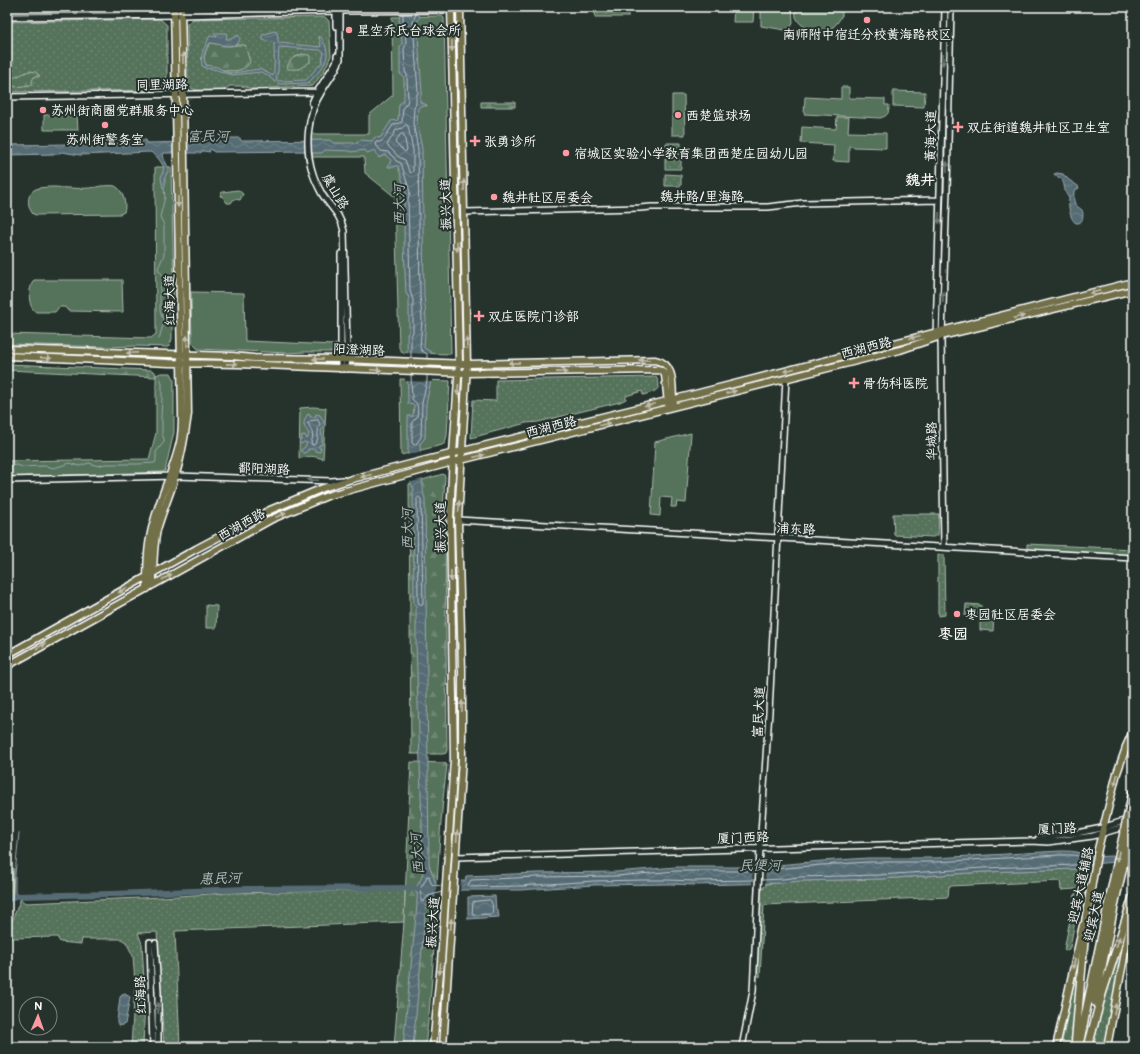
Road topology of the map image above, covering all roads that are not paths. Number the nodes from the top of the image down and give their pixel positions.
1 (278, 7) edge
2 (945, 7) edge
3 (951, 7) edge
4 (460, 8) edge
5 (338, 9) edge
6 (451, 9) edge
7 (7, 11) edge
8 (174, 11) edge
9 (181, 11) edge
10 (7, 17) edge
11 (317, 92) junction
12 (176, 95) junction
13 (184, 95) junction
14 (7, 97) edge
15 (307, 140) junction
16 (181, 163) junction
17 (940, 200) junction
18 (465, 212) junction
19 (1133, 282) edge
20 (1133, 290) edge
21 (939, 334) junction
22 (7, 349) edge
23 (184, 355) junction
24 (7, 356) edge
25 (344, 359) junction
26 (184, 363) junction
27 (459, 364) junction
28 (467, 364) junction
29 (344, 369) junction
30 (459, 373) junction
31 (467, 373) junction
32 (786, 378) junction
33 (670, 400) junction
34 (671, 407) junction
35 (462, 452) junction
36 (453, 454) junction
37 (462, 460) junction
38 (453, 462) junction
39 (171, 477) junction
40 (352, 479) junction
41 (7, 481) edge
42 (458, 520) junction
43 (777, 538) junction
44 (944, 546) junction
45 (1133, 558) edge
46 (150, 574) junction
47 (150, 587) junction
48 (7, 655) edge
49 (7, 666) edge
50 (1133, 731) edge
51 (1126, 748) joint
52 (1133, 791) edge
53 (1133, 818) edge
54 (1133, 824) edge
55 (1103, 830) junction
56 (1032, 841) joint
57 (760, 848) junction
58 (456, 857) junction
59 (1091, 886) junction
60 (1113, 897) junction
61 (1133, 897) edge
62 (1133, 910) edge
63 (153, 1047) edge
64 (158, 1047) edge
65 (433, 1047) edge
66 (443, 1047) edge
67 (742, 1047) edge
68 (1056, 1047) edge
69 (1075, 1047) edge
70 (1078, 1047) edge
71 (1087, 1047) edge
72 (1107, 1047) edge

1 - 9 street
2 -> 17 street, 黄海大道
21 -> 3 street, 黄海大道
4 - 6 street
18 -> 4 main road, 振兴大道
5 - 6 street
5 - 9 street
5 - 11 street, 虞山路
5 - 15 street, 虞山路
6 -> 27 main road, 振兴大道
7 - 8 street
8 - 9 street
8 - 10 street
8 - 12 main road, 红海大道
13 -> 9 main road, 红海大道
11 - 13 street, 同里湖路
11 - 15 street, 虞山路
12 - 13 street, 同里湖路
12 - 14 street, 同里湖路
12 - 16 main road, 红海大道
13 - 16 main road, 红海大道
15 - 25 street, 虞山路
16 - 23 main road, 红海大道
17 - 18 street, 魏井路/里海路
17 -> 21 street, 黄海大道
28 -> 18 main road, 振兴大道
19 -> 21 main road, 西湖西路
21 -> 20 main road, 西湖西路
21 - 32 main road, 西湖西路
21 -> 33 main road, 西湖西路
21 - 44 street, 华城路
23 -> 22 main road, 阳澄湖路
25 -> 23 main road, 阳澄湖路
23 - 26 main road, 红海大道
24 -> 26 main road, 阳澄湖路
25 - 27 main road, 阳澄湖路
25 - 29 street, 虞山路
26 -> 29 main road, 阳澄湖路
26 - 39 main road, 红海大道
27 - 28 main road, 阳澄湖路
27 - 30 main road, 振兴大道
28 - 31 main road, 振兴大道
33 -> 28 main road, 阳澄湖路
29 -> 30 main road, 阳澄湖路
30 - 31 main road, 阳澄湖路
30 -> 36 main road, 振兴大道
31 -> 33 main road, 阳澄湖路
31 - 35 main road, 振兴大道
34 -> 32 main road, 西湖西路
32 - 43 street, 富民大道
33 - 34 main road, 阳澄湖路
33 -> 35 main road, 西湖西路
37 -> 34 main road, 西湖西路
35 - 36 main road, 西湖西路
35 - 37 main road, 振兴大道
36 - 38 main road, 振兴大道
36 -> 40 main road, 西湖西路
37 - 38 main road, 西湖西路
42 -> 37 main road, 振兴大道
47 -> 38 main road, 西湖西路
38 -> 65 main road, 振兴大道
40 -> 39 street, 鄱阳湖路
39 - 41 street, 鄱阳湖路
39 - 46 main road, 红海大道
40 - 46 main road, 西湖西路
42 - 43 street, 浦东路
58 -> 42 main road, 振兴大道
43 - 44 street, 浦东路
43 - 57 street, 富民大道
44 - 45 street, 浦东路
46 - 47 main road, 红海大道
46 -> 48 main road, 西湖西路
49 -> 47 main road, 西湖西路
50 - 51 highway
51 -> 55 main road, 迎宾大道辅路
52 -> 60 highway, 迎宾大道, bridge
53 - 55 street, 厦门路
54 - 55 street, 厦门路
54 - 60 highway, 迎宾大道, bridge
55 - 56 street, 厦门路
55 - 59 main road, 迎宾大道辅路
56 - 57 street, 厦门西路
57 - 58 street, 厦门西路
57 - 67 street, 富民大道
66 -> 58 main road, 振兴大道
59 -> 68 main road, 迎宾大道辅路
59 - 69 highway
60 - 70 highway, 迎宾大道
60 - 71 highway, 迎宾大道
71 -> 61 highway
72 -> 62 main road
64 -> 63 street, 红海路

